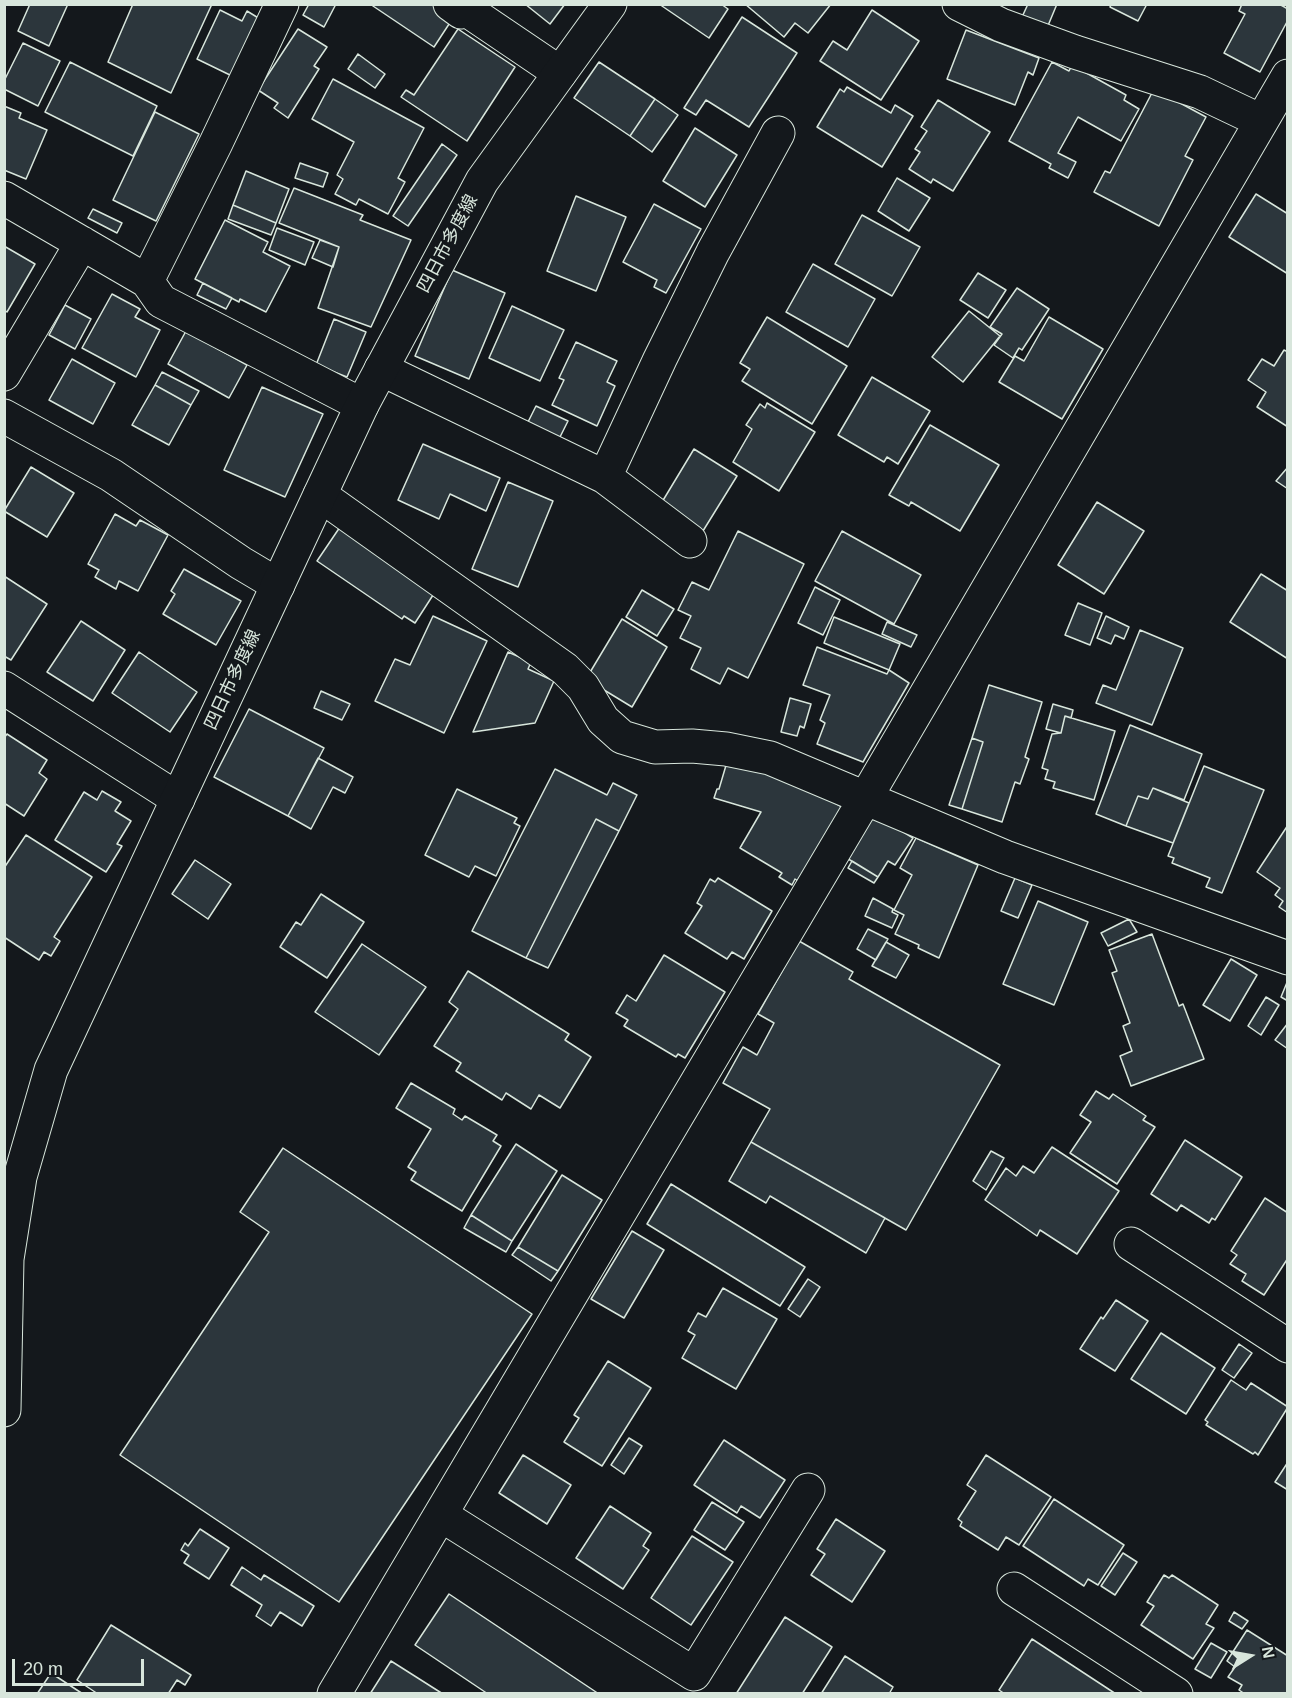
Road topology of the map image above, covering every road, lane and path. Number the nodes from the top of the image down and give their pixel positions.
1 (282, 4) edge
2 (450, 4) edge
3 (610, 4) edge
4 (958, 4) edge
5 (560, 73) junction
6 (1287, 76) edge
7 (1261, 121) junction
8 (778, 133) dead end
9 (4, 198) edge
10 (81, 243) junction
11 (147, 280) junction
12 (381, 369) junction
13 (4, 374) edge
14 (362, 405) junction
15 (4, 416) edge
16 (605, 477) junction
17 (320, 495) junction
18 (690, 541) dead end
19 (278, 585) junction
20 (4, 688) edge
21 (178, 799) junction
22 (865, 799) junction
23 (1287, 958) edge
24 (1131, 1244) dead end
25 (6, 1258) edge
26 (1287, 1346) edge
27 (4, 1410) edge
28 (808, 1490) dead end
29 (441, 1515) junction
30 (1014, 1589) dead end
31 (334, 1694) edge
32 (1176, 1694) edge

1 - 11 street
2 - 5 street
3 - 5 street, 四日市多度線
4 - 7 street
5 - 12 street, 四日市多度線
6 - 7 street
7 - 22 street
8 - 16 street
9 - 10 street
10 - 11 street
10 - 13 street
11 - 14 street
12 - 14 street, 四日市多度線
12 - 16 street
14 - 17 street, 四日市多度線
15 - 19 street
16 - 18 street
17 - 19 street, 四日市多度線
17 - 22 street
19 - 21 street, 四日市多度線
20 - 21 street
21 - 25 street, 四日市多度線
22 - 23 street
22 - 29 street
24 - 26 street
25 - 27 street, 四日市多度線
28 - 29 street
29 - 31 street
30 - 32 street

